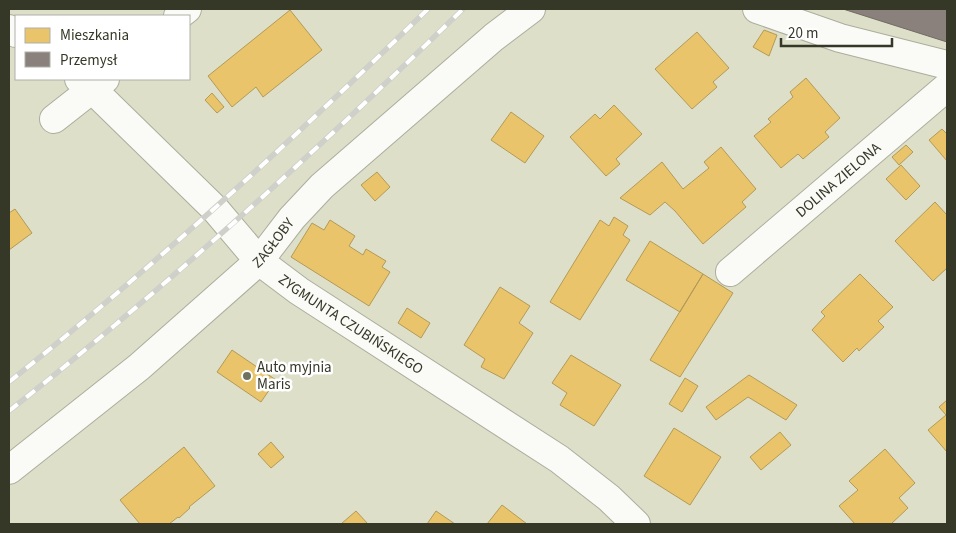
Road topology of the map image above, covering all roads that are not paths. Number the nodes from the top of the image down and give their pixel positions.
1 (531, 9) edge
2 (757, 9) edge
3 (947, 65) edge
4 (92, 82) edge
5 (947, 87) edge
6 (54, 119) dead end
7 (259, 261) junction
8 (730, 272) dead end
9 (9, 470) edge
10 (636, 524) edge

1 - 7 street, ZAGŁOBY
2 - 3 street
4 - 6 street
4 - 7 street, ZYGMUNTA CZUBIŃSKIEGO
5 - 8 street, DOLINA ZIELONA
7 - 9 street, ZAGŁOBY
7 - 10 street, ZYGMUNTA CZUBIŃSKIEGO

